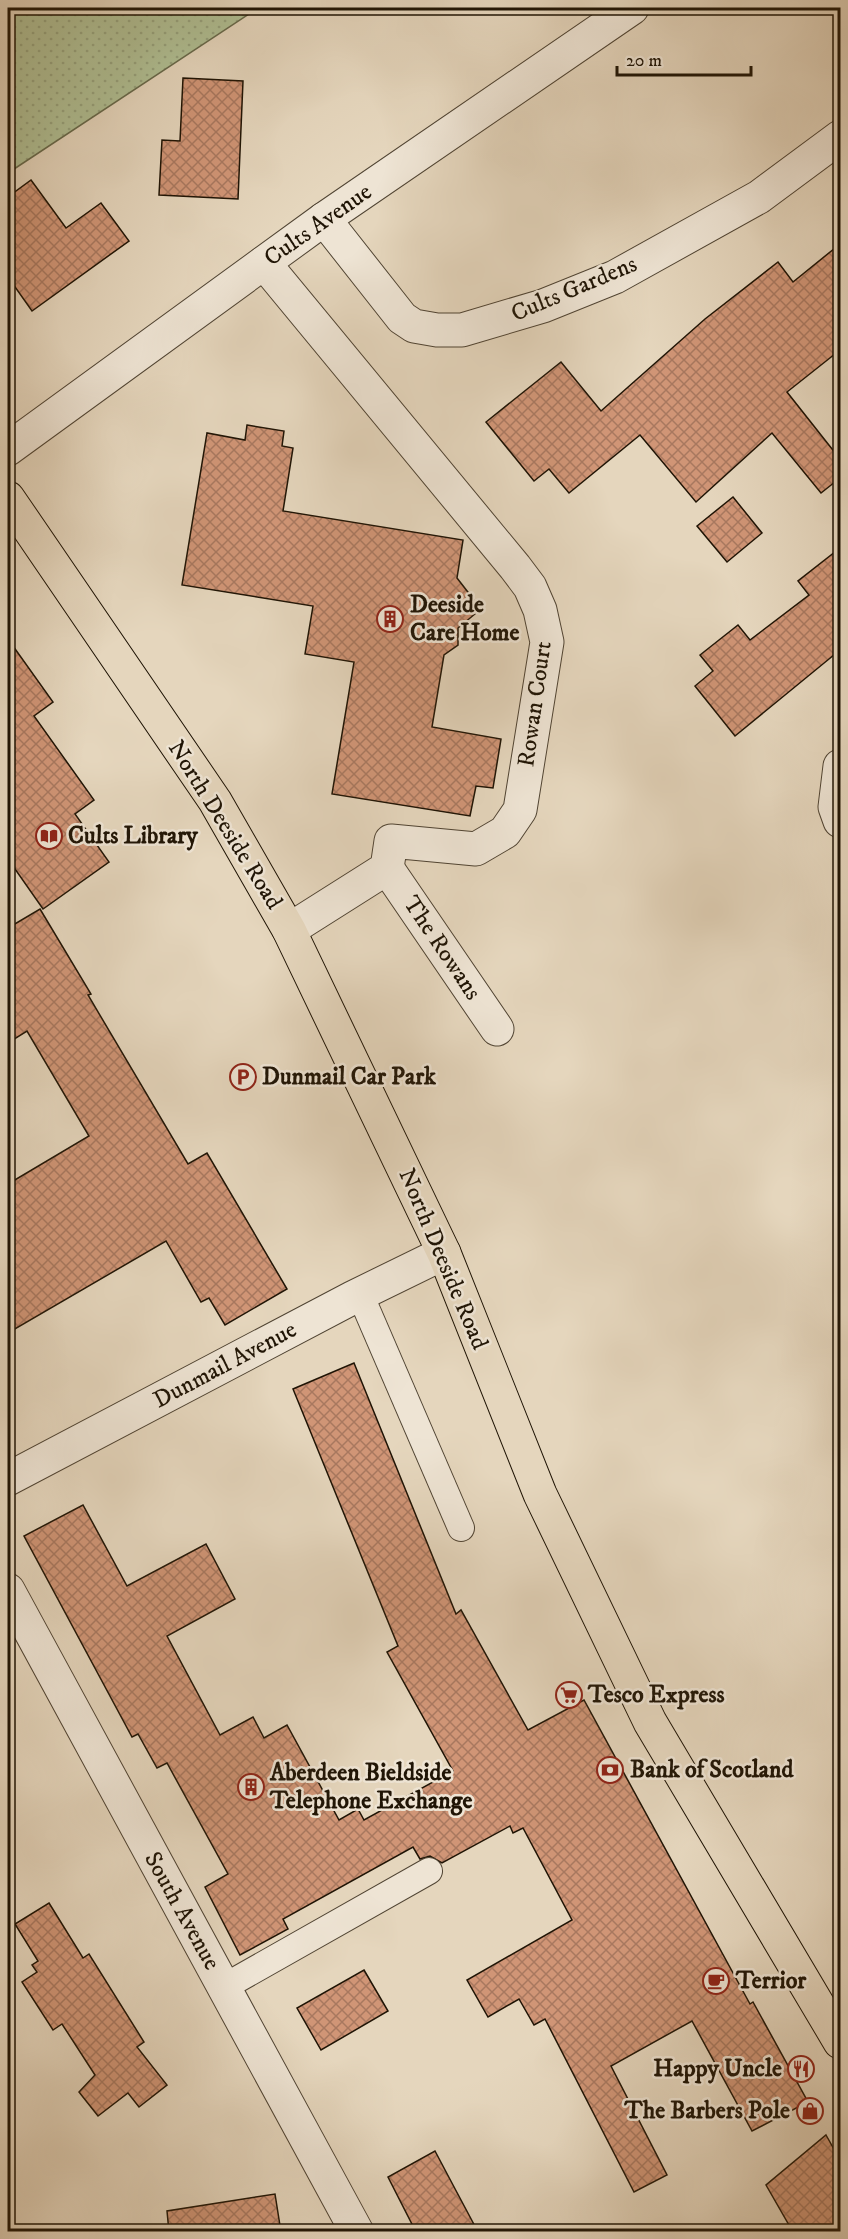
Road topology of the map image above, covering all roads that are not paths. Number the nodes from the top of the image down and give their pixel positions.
1 (632, 8) edge
2 (840, 137) edge
3 (324, 219) junction
4 (264, 263) junction
5 (8, 449) edge
6 (8, 498) edge
7 (840, 766) edge
8 (840, 821) edge
9 (387, 868) junction
10 (289, 930) junction
11 (497, 1029) dead end
12 (444, 1253) junction
13 (360, 1294) junction
14 (8, 1479) edge
15 (461, 1528) dead end
16 (8, 1590) edge
17 (429, 1871) dead end
18 (224, 1986) junction
19 (840, 2042) edge
20 (357, 2232) edge

1 - 3 street, Cults Avenue
2 - 3 street, Cults Gardens
3 - 4 street, Cults Avenue
4 - 5 street, Cults Avenue
4 - 9 street, Rowan Court
6 - 10 main road, North Deeside Road
7 - 8 street
9 - 10 street
9 - 11 street, The Rowans
10 - 12 main road, North Deeside Road
12 - 13 street, Dunmail Avenue
12 - 19 main road, North Deeside Road
13 - 14 street, Dunmail Avenue
13 - 15 lane
16 - 18 street, South Avenue
17 - 18 lane
18 - 20 street, South Avenue

